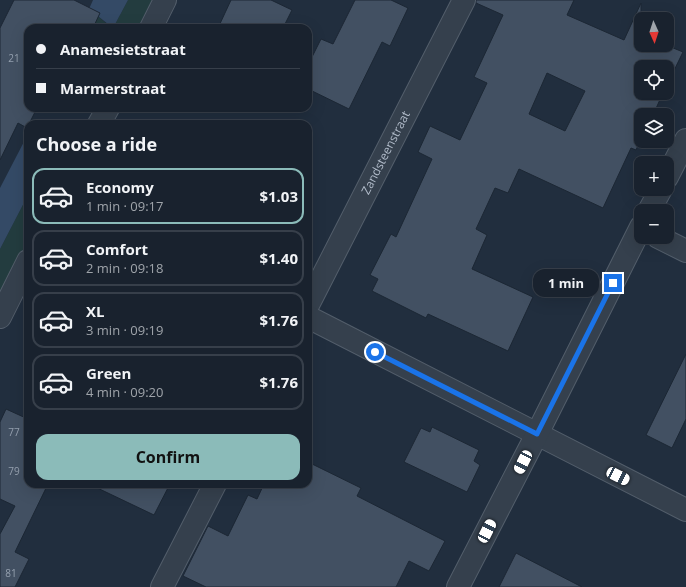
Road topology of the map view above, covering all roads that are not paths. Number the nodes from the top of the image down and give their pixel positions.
1 (165, 0) edge
2 (464, 0) edge
3 (153, 24) edge
4 (686, 140) edge
5 (674, 163) edge
6 (637, 244) edge
7 (674, 244) edge
8 (686, 251) edge
9 (24, 269) edge
10 (312, 297) edge
11 (0, 317) edge
12 (312, 319) edge
13 (537, 434) junction
14 (213, 488) edge
15 (686, 510) edge
16 (162, 587) edge
17 (458, 587) edge

1 - 3 street
2 - 10 street, Zandsteenstraat
4 - 5 street
6 - 13 street
7 - 8 street
9 - 11 street
12 - 13 street
13 - 15 street
13 - 17 street
14 - 16 street

